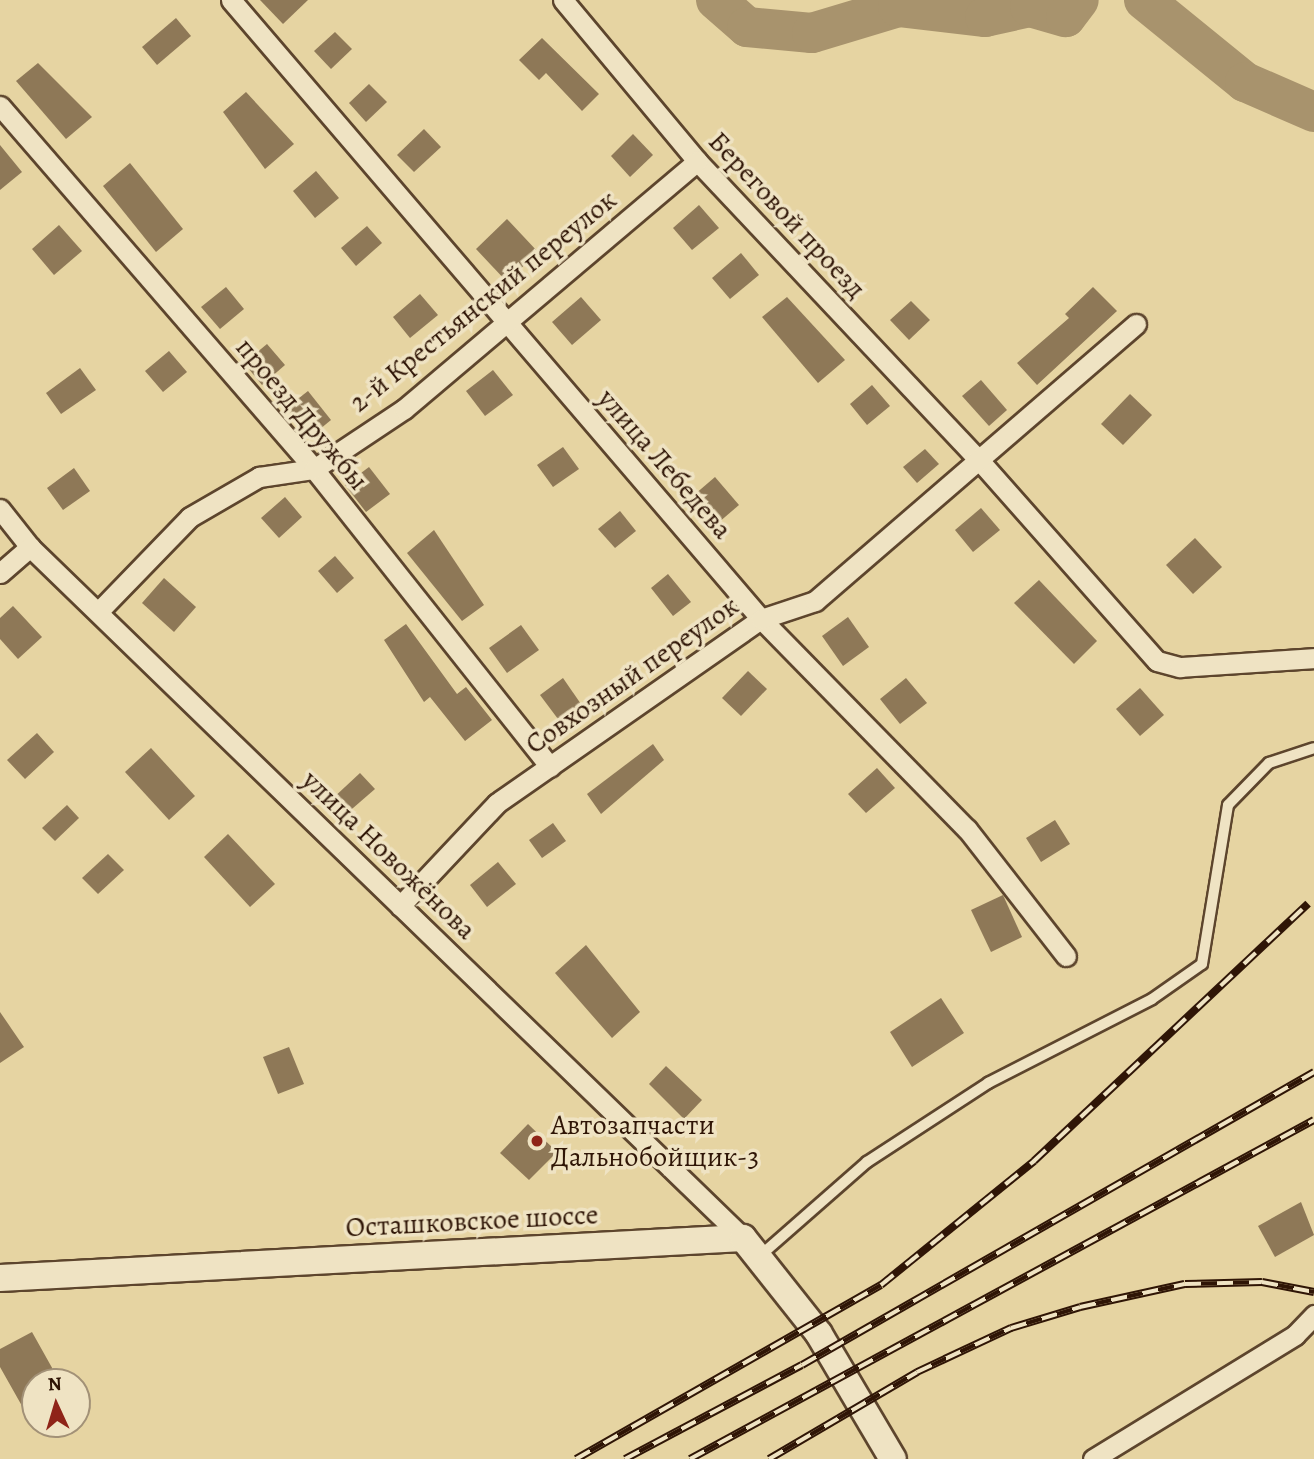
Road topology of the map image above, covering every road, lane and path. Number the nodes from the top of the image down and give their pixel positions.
1 (231, 0) edge
2 (562, 0) edge
3 (0, 106) edge
4 (697, 161) junction
5 (506, 321) junction
6 (1136, 324) dead end
7 (979, 460) junction
8 (314, 469) junction
9 (0, 509) edge
10 (30, 547) junction
11 (0, 573) edge
12 (98, 612) junction
13 (761, 619) junction
14 (1314, 658) edge
15 (1314, 748) edge
16 (550, 767) junction
17 (400, 906) junction
18 (1066, 956) dead end
19 (752, 1247) junction
20 (0, 1278) edge
21 (1314, 1315) edge
22 (893, 1459) edge
23 (1094, 1459) edge

1 - 5 street, улица Лебедева
2 - 4 street, Береговой проезд
3 - 8 street, проезд Дружбы
4 - 5 street, 2-й Крестьянский переулок
4 - 7 street, Береговой проезд
5 - 8 street, 2-й Крестьянский переулок
5 - 13 street, улица Лебедева
6 - 7 street, Совхозный переулок
7 - 13 street, Совхозный переулок
7 - 14 street, Береговой проезд
8 - 12 street, 2-й Крестьянский переулок
8 - 16 street, проезд Дружбы
9 - 10 street, улица Новожёнова
10 - 11 street
10 - 12 street, улица Новожёнова
12 - 17 street, улица Новожёнова
13 - 16 street, Совхозный переулок
13 - 18 street, улица Лебедева
15 - 19 lane
16 - 17 street, Совхозный переулок
17 - 19 street, улица Новожёнова
19 - 20 street, Осташковское шоссе
19 - 22 street
21 - 23 street

